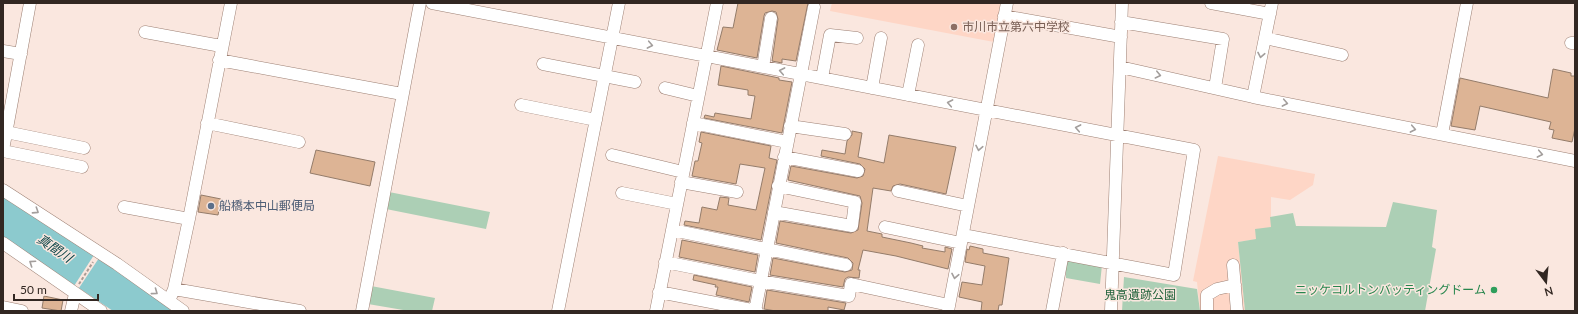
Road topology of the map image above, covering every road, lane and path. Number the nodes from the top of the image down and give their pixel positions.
1 (30, 3) edge
2 (231, 3) edge
3 (420, 3) edge
4 (432, 3) edge
5 (619, 3) edge
6 (717, 3) edge
7 (1007, 3) edge
8 (1122, 3) edge
9 (1211, 3) edge
10 (1467, 3) edge
11 (814, 7) dead end
12 (1271, 8) edge
13 (1004, 16) junction
14 (771, 18) dead end
15 (1121, 22) junction
16 (145, 32) dead end
17 (1121, 37) junction
18 (612, 38) junction
19 (857, 38) dead end
20 (881, 38) dead end
21 (1265, 38) junction
22 (918, 45) dead end
23 (221, 46) junction
24 (3, 51) edge
25 (21, 54) junction
26 (1342, 55) dead end
27 (706, 56) junction
28 (219, 60) junction
29 (543, 64) dead end
30 (763, 67) junction
31 (1120, 67) junction
32 (799, 74) junction
33 (604, 76) junction
34 (822, 78) junction
35 (635, 82) dead end
36 (665, 88) dead end
37 (872, 88) junction
38 (1215, 88) junction
39 (402, 94) junction
40 (908, 95) junction
41 (698, 96) junction
42 (1253, 96) junction
43 (521, 105) dead end
44 (986, 110) junction
45 (596, 120) junction
46 (693, 122) junction
47 (207, 123) junction
48 (790, 126) junction
49 (6, 132) junction
50 (845, 134) dead end
51 (1442, 134) junction
52 (1116, 136) junction
53 (299, 142) dead end
54 (787, 142) junction
55 (84, 148) dead end
56 (3, 150) edge
57 (612, 155) dead end
58 (784, 157) junction
59 (1575, 161) edge
60 (82, 167) dead end
61 (858, 171) dead end
62 (682, 177) junction
63 (778, 186) junction
64 (3, 190) edge
65 (898, 191) dead end
66 (737, 192) dead end
67 (622, 193) dead end
68 (677, 204) junction
69 (968, 206) junction
70 (124, 207) dead end
71 (774, 212) junction
72 (189, 219) junction
73 (885, 227) dead end
74 (672, 230) junction
75 (962, 239) junction
76 (3, 243) edge
77 (766, 250) junction
78 (1063, 253) junction
79 (98, 256) dead end
80 (665, 262) junction
81 (1112, 264) junction
82 (846, 265) dead end
83 (1233, 265) dead end
84 (760, 281) junction
85 (1234, 285) junction
86 (174, 289) junction
87 (76, 291) junction
88 (659, 292) junction
89 (169, 301) junction
90 (3, 307) edge
91 (948, 308) edge
92 (22, 311) edge
93 (71, 311) edge
94 (101, 311) edge
95 (183, 311) edge
96 (300, 311) edge
97 (362, 311) edge
98 (558, 311) edge
99 (656, 311) edge
100 (756, 311) edge
101 (1052, 311) edge
102 (1111, 311) edge
103 (1207, 311) edge
104 (1237, 311) edge

1 - 25 street
2 - 23 street
3 - 39 street
4 - 18 street
5 - 18 street
6 - 27 street
7 - 13 street
8 - 15 street
9 - 12 street
10 - 51 street
11 - 32 street
12 - 21 street
13 - 17 street
13 - 44 street
14 - 30 street
15 - 17 street
15 - 38 street
16 - 23 street
17 - 31 street
18 -> 27 street
18 - 33 street
19 - 34 street
20 - 37 street
21 - 26 street
21 -> 42 street
22 - 40 street
23 - 28 street
24 - 25 street
25 - 49 street
27 - 30 street
27 - 41 street
28 - 39 street
28 - 47 street
29 - 33 street
32 -> 30 street
31 -> 38 street
31 - 52 street
32 - 34 street
32 - 48 street
33 - 35 street
33 - 45 street
34 - 37 street
36 - 41 street
37 - 40 street
38 - 42 street
39 - 97 street
44 -> 40 street
41 - 46 street
42 -> 51 street
43 - 45 street
52 -> 44 street
44 -> 69 street
45 - 98 street
46 - 54 street
46 - 62 street
47 - 53 street
47 - 72 street
48 - 50 street
48 - 54 street
49 - 55 street
49 - 56 street
51 -> 59 street
52 - 81 street
52 - 81 street
54 - 58 street
56 - 60 street
57 - 62 street
58 - 61 street
58 - 63 street
62 - 66 street
62 - 68 street
63 - 71 street
63 - 71 street
64 -> 89 street
65 - 69 street
67 - 68 street
68 - 74 street
69 - 75 street
70 - 72 street
71 - 77 street
72 - 86 street
73 - 75 street
74 - 77 street
74 - 80 street
75 - 78 street
75 -> 91 street
87 -> 76 street
77 - 82 street
77 - 84 street
78 - 81 street
78 - 101 street
79 - 87 path
80 - 84 street
80 - 88 street
81 - 102 street
83 - 85 street
84 - 91 street
84 - 100 street
85 - 103 street
85 - 104 street
86 - 89 street
86 - 96 street
87 - 93 street
87 - 94 street
88 - 99 street
88 - 100 street
89 - 95 street
90 - 92 street

